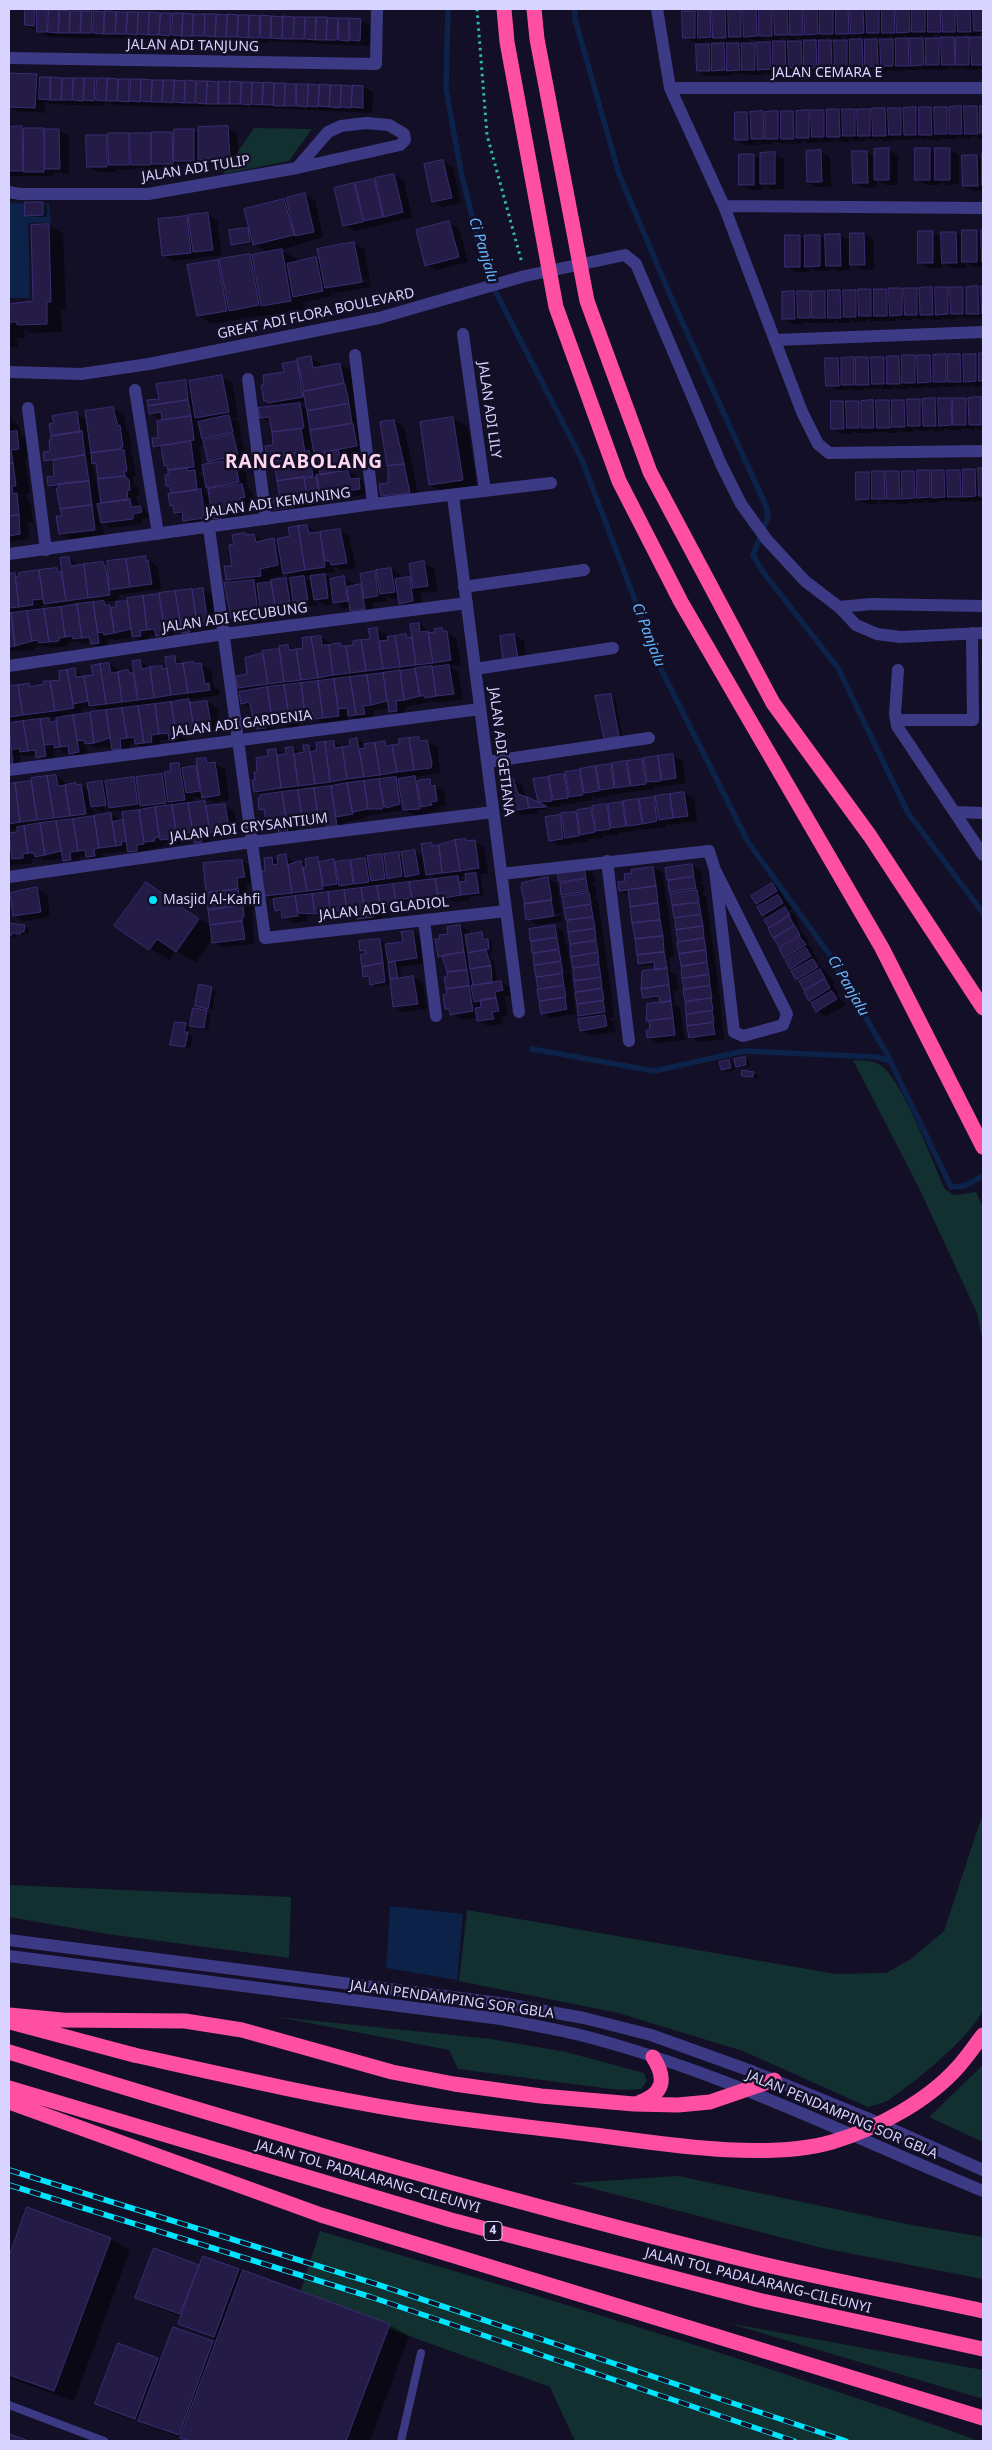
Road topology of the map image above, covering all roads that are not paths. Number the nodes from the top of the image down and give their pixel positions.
1 (378, 9) edge
2 (504, 9) edge
3 (534, 9) edge
4 (657, 9) edge
5 (9, 58) edge
6 (670, 88) junction
7 (983, 88) edge
8 (297, 168) junction
9 (9, 192) edge
10 (724, 206) junction
11 (983, 208) edge
12 (983, 332) edge
13 (464, 334) dead end
14 (775, 340) junction
15 (355, 355) dead end
16 (9, 372) edge
17 (248, 379) dead end
18 (135, 390) dead end
19 (28, 408) dead end
20 (983, 451) edge
21 (551, 483) dead end
22 (485, 491) junction
23 (453, 496) junction
24 (374, 504) junction
25 (266, 519) junction
26 (209, 528) junction
27 (158, 534) junction
28 (46, 550) junction
29 (9, 554) edge
30 (584, 570) dead end
31 (464, 587) junction
32 (466, 603) junction
33 (839, 606) junction
34 (983, 606) edge
35 (978, 633) edge
36 (224, 634) junction
37 (613, 648) dead end
38 (9, 666) edge
39 (475, 669) junction
40 (898, 670) dead end
41 (480, 709) junction
42 (896, 720) junction
43 (978, 720) edge
44 (649, 738) dead end
45 (238, 740) junction
46 (487, 762) junction
47 (9, 770) edge
48 (494, 812) junction
49 (956, 812) junction
50 (983, 812) edge
51 (252, 842) junction
52 (983, 855) edge
53 (607, 861) junction
54 (715, 870) junction
55 (501, 874) junction
56 (9, 877) edge
57 (506, 911) junction
58 (424, 920) junction
59 (983, 1008) edge
60 (519, 1012) dead end
61 (436, 1016) dead end
62 (630, 1040) dead end
63 (983, 1147) edge
64 (9, 1940) edge
65 (55, 1947) junction
66 (9, 1956) edge
67 (53, 1963) junction
68 (9, 2015) edge
69 (9, 2022) edge
70 (983, 2035) edge
71 (9, 2052) edge
72 (653, 2057) junction
73 (774, 2080) junction
74 (9, 2088) edge
75 (747, 2091) junction
76 (9, 2102) edge
77 (634, 2104) junction
78 (983, 2170) edge
79 (983, 2192) edge
80 (983, 2311) edge
81 (983, 2349) edge
82 (421, 2353) dead end
83 (9, 2405) edge
84 (983, 2418) edge
85 (104, 2441) edge
86 (401, 2441) edge

1 - 5 street, JALAN ADI TANJUNG
2 - 63 highway, bridge
3 - 59 highway, bridge
4 - 6 street
6 - 7 street, JALAN CEMARA E
6 - 10 street
8 - 8 street, JALAN ADI TULIP
8 - 9 street, JALAN ADI TULIP
10 - 11 street
10 - 14 street
12 - 14 street
13 - 22 street, JALAN ADI LILY
14 - 20 street
15 - 24 street
16 - 33 street, GREAT ADI FLORA BOULEVARD
17 - 25 street
18 - 27 street
19 - 28 street
21 - 22 street, JALAN ADI KEMUNING
22 - 23 street, JALAN ADI KEMUNING
23 - 24 street, JALAN ADI KEMUNING
23 - 31 street, JALAN ADI GETIANA
24 - 25 street, JALAN ADI KEMUNING
25 - 26 street, JALAN ADI KEMUNING
26 - 27 street, JALAN ADI KEMUNING
26 - 36 street
27 - 28 street, JALAN ADI KEMUNING
28 - 29 street, JALAN ADI KEMUNING
30 - 31 street
31 - 32 street, JALAN ADI GETIANA
32 - 36 street, JALAN ADI KECUBUNG
32 - 39 street, JALAN ADI GETIANA
33 - 34 street
33 - 35 street, GREAT ADI FLORA BOULEVARD
35 - 43 street
36 - 38 street, JALAN ADI KECUBUNG
36 - 45 street
37 - 39 street
39 - 41 street, JALAN ADI GETIANA
40 - 42 street
41 - 45 street, JALAN ADI GARDENIA
41 - 46 street, JALAN ADI GETIANA
42 - 43 street
42 - 49 street
44 - 46 street
45 - 47 street, JALAN ADI GARDENIA
45 - 51 street
46 - 48 street, JALAN ADI GETIANA
48 - 51 street, JALAN ADI CRYSANTIUM
48 - 55 street, JALAN ADI GETIANA
49 - 50 street
49 - 52 street
51 - 56 street, JALAN ADI CRYSANTIUM
51 - 58 street, JALAN ADI GLADIOL
53 - 54 street
53 - 55 street
53 - 62 street
54 - 54 street
55 - 57 street, JALAN ADI GETIANA
57 - 58 street, JALAN ADI GLADIOL
57 - 60 street, JALAN ADI GETIANA
58 - 61 street
64 - 65 street, JALAN PENDAMPING SOR GBLA
65 - 67 street
65 - 73 street, JALAN PENDAMPING SOR GBLA
66 - 67 street, JALAN PENDAMPING SOR GBLA
67 - 72 street, JALAN PENDAMPING SOR GBLA
68 - 77 highway
69 - 70 highway, bridge
71 - 80 highway, JALAN TOL PADALARANG–CILEUNYI
72 - 75 street, JALAN PENDAMPING SOR GBLA
72 - 77 highway
73 - 75 highway
73 - 78 street, JALAN PENDAMPING SOR GBLA
74 - 81 highway, JALAN TOL PADALARANG–CILEUNYI / 4
75 - 77 highway
75 - 79 street, JALAN PENDAMPING SOR GBLA
76 - 84 highway
82 - 86 lane
83 - 85 lane

